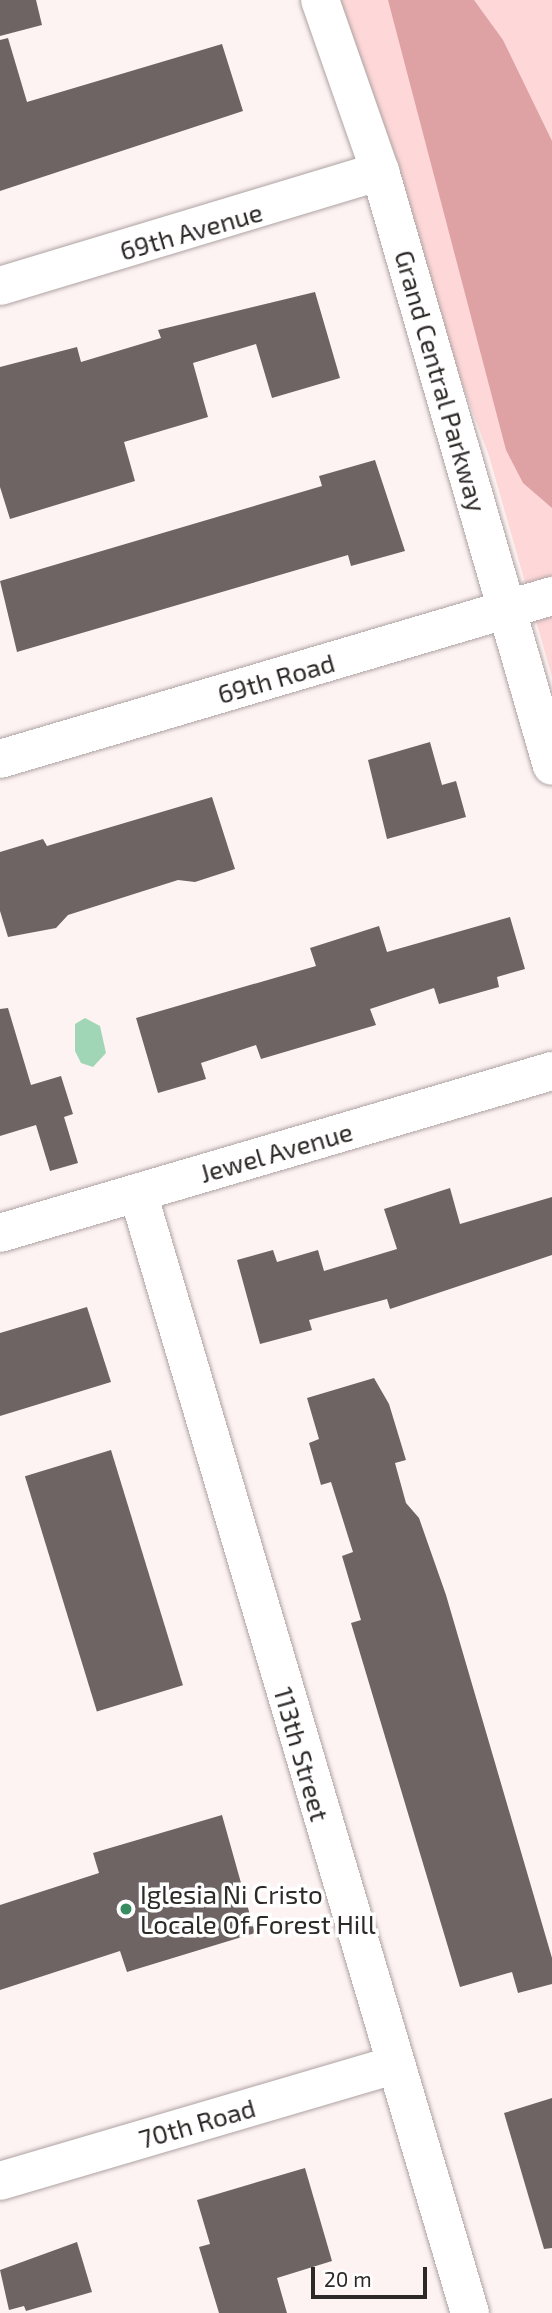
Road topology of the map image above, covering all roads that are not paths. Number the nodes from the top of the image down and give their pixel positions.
1 (320, 0) edge
2 (380, 171) junction
3 (0, 286) edge
4 (552, 596) edge
5 (506, 610) junction
6 (0, 759) edge
7 (552, 766) edge
8 (552, 1071) edge
9 (138, 1193) junction
10 (0, 1233) edge
11 (393, 2065) junction
12 (0, 2180) edge
13 (470, 2313) edge

1 - 2 street, Grand Central Parkway
2 - 3 street, 69th Avenue
2 - 5 street, Grand Central Parkway
4 - 5 street, 69th Road
5 - 6 street, 69th Road
5 - 7 street, Grand Central Parkway
8 - 9 street, Jewel Avenue
9 - 10 street, Jewel Avenue
9 - 11 street, 113th Street
11 - 12 street, 70th Road
11 - 13 street, 113th Street

